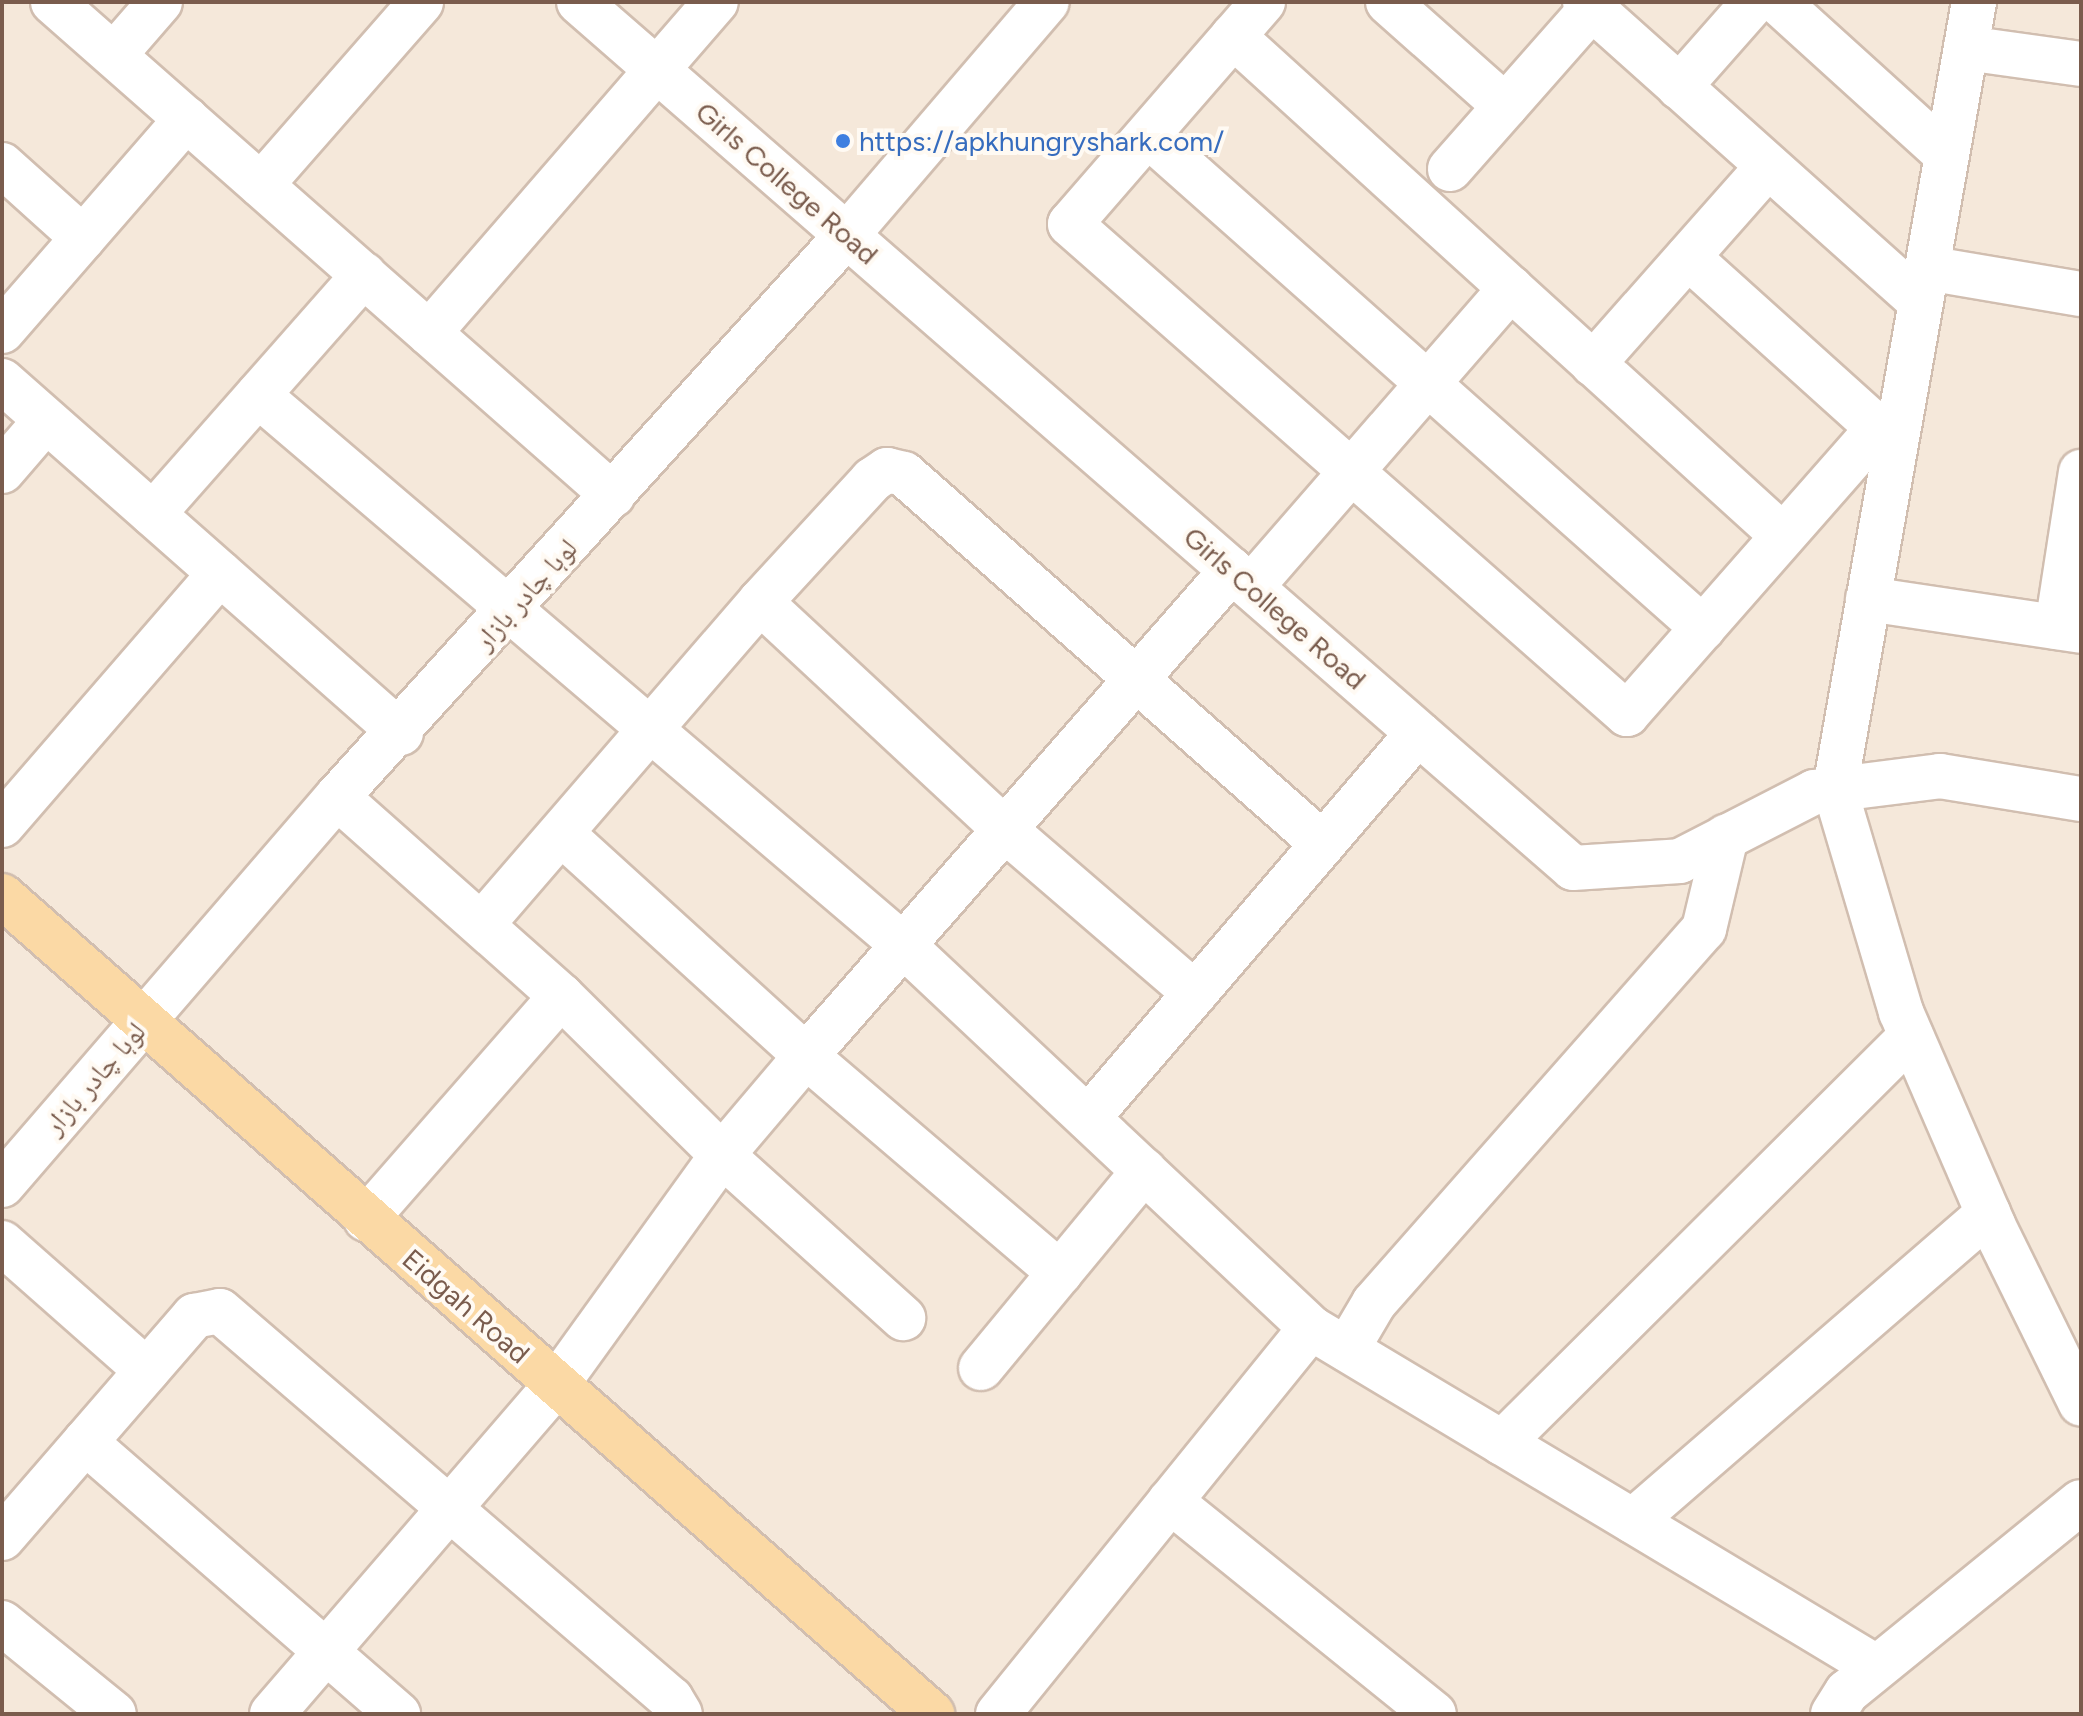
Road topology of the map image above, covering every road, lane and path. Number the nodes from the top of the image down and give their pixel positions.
1 (53, 2) edge
2 (160, 2) edge
3 (421, 2) edge
4 (579, 2) edge
5 (716, 2) edge
6 (1263, 2) edge
7 (1388, 2) edge
8 (1754, 2) edge
9 (1778, 2) edge
10 (1974, 2) edge
11 (1588, 5) edge
12 (1028, 8) edge
13 (1233, 36) junction
14 (1966, 48) junction
15 (114, 55) junction
16 (2081, 64) edge
17 (657, 70) junction
18 (1679, 87) junction
19 (1505, 106) junction
20 (186, 119) junction
21 (1149, 136) junction
22 (1947, 155) junction
23 (2, 165) edge
24 (1768, 166) junction
25 (1450, 169) dead end
26 (261, 185) junction
27 (847, 235) junction
28 (83, 238) junction
29 (1688, 257) junction
30 (364, 275) junction
31 (1924, 285) junction
32 (1511, 288) junction
33 (2081, 294) edge
34 (2, 331) edge
35 (429, 333) junction
36 (1593, 364) junction
37 (2, 381) edge
38 (1427, 383) junction
39 (258, 395) junction
40 (46, 420) junction
41 (1889, 426) junction
42 (2, 471) edge
43 (1352, 471) junction
44 (2081, 472) edge
45 (613, 495) junction
46 (153, 514) junction
47 (1783, 536) junction
48 (220, 573) junction
49 (1241, 579) junction
50 (1868, 599) junction
51 (760, 602) junction
52 (512, 608) junction
53 (1703, 628) junction
54 (2069, 629) edge
55 (1134, 678) junction
56 (652, 729) junction
57 (401, 733) junction
58 (1418, 733) junction
59 (1835, 789) junction
60 (337, 797) junction
61 (2081, 799) edge
62 (2, 825) edge
63 (1004, 829) junction
64 (562, 834) junction
65 (1726, 837) junction
66 (1323, 844) junction
67 (2, 896) edge
68 (482, 924) junction
69 (902, 944) junction
70 (1195, 993) junction
71 (561, 996) junction
72 (143, 1020) junction
73 (1911, 1036) junction
74 (806, 1056) junction
75 (1088, 1118) junction
76 (722, 1155) junction
77 (1144, 1171) junction
78 (2, 1185) edge
79 (1988, 1213) junction
80 (366, 1219) junction
81 (2, 1243) edge
82 (1060, 1273) junction
83 (903, 1318) dead end
84 (1329, 1338) junction
85 (981, 1368) dead end
86 (147, 1371) junction
87 (557, 1384) junction
88 (2081, 1404) edge
89 (85, 1442) junction
90 (1502, 1443) junction
91 (1170, 1501) junction
92 (2081, 1502) edge
93 (448, 1509) junction
94 (1633, 1521) junction
95 (2, 1538) edge
96 (2, 1623) edge
97 (325, 1651) junction
98 (1876, 1667) junction
99 (114, 1714) edge
100 (272, 1714) edge
101 (398, 1714) edge
102 (680, 1714) edge
103 (932, 1714) edge
104 (998, 1714) edge
105 (1434, 1714) edge
106 (1833, 1714) edge

1 - 15 street
2 - 15 street
3 - 26 street
4 - 17 street, Girls College Road
5 - 17 street
6 - 13 street
7 - 19 street
8 - 18 street
9 - 22 street
10 - 14 street
11 - 18 street
11 - 19 street
12 - 27 street, لوہا چادر بازار
13 - 21 street
13 - 32 street
14 - 16 street
14 - 22 street
15 - 20 street
17 - 27 street, Girls College Road
17 - 35 street
18 - 24 street
19 - 25 street
20 - 26 street
20 - 28 street
21 - 38 street
21 - 43 street
22 - 31 street
23 - 28 street
24 - 29 street
24 - 31 street
26 - 30 street
27 - 45 street, لوہا چادر بازار
27 - 49 street, Girls College Road
28 - 34 street
29 - 36 street
29 - 41 street
30 - 35 street
30 - 39 street
31 - 33 street
31 - 41 street
32 - 36 street
32 - 38 street
35 - 45 street
36 - 47 street
37 - 40 street
38 - 43 street
38 - 53 street
39 - 46 street
39 - 52 street
40 - 42 street
40 - 46 street
41 - 47 street
41 - 50 street
43 - 49 street
43 - 53 street
44 - 54 street
45 - 52 street, لوہا چادر بازار
46 - 48 street
47 - 53 street
48 - 57 street
48 - 62 street
49 - 55 street
49 - 58 street, Girls College Road
50 - 54 street
50 - 59 street
51 - 55 street
51 - 56 street
51 - 63 street
52 - 56 street
52 - 57 street, لوہا چادر بازار
55 - 63 street
55 - 66 street
56 - 64 street
56 - 69 street
57 - 60 street, لوہا چادر بازار
58 - 65 street, Girls College Road
58 - 66 street
59 - 61 street, Girls College Road
59 - 65 street, Girls College Road
59 - 73 street
60 - 68 street
60 - 72 street, لوہا چادر بازار
63 - 69 street
63 - 70 street
64 - 68 street
64 - 74 street
65 - 84 street
66 - 70 street
67 - 72 main road, Eidgah Road
68 - 71 street
69 - 74 street
69 - 75 street
70 - 75 street
71 - 76 street
71 - 80 street
72 - 78 street, لوہا چادر بازار
72 - 80 main road, Eidgah Road
73 - 79 street
73 - 90 street
74 - 76 street
74 - 82 street
75 - 77 street
76 - 83 street
76 - 87 street
77 - 82 street
77 - 84 street
79 - 88 street
79 - 94 street
80 - 87 main road, Eidgah Road
81 - 86 street
82 - 85 street
84 - 90 street
84 - 91 street
86 - 89 street
86 - 93 street
87 - 93 street
87 - 103 main road, Eidgah Road
89 - 95 street
89 - 97 street
90 - 94 street
91 - 104 street
91 - 105 street
92 - 98 street
93 - 97 street
93 - 102 street
94 - 98 street
96 - 99 street
97 - 100 street
97 - 101 street
98 - 106 street

